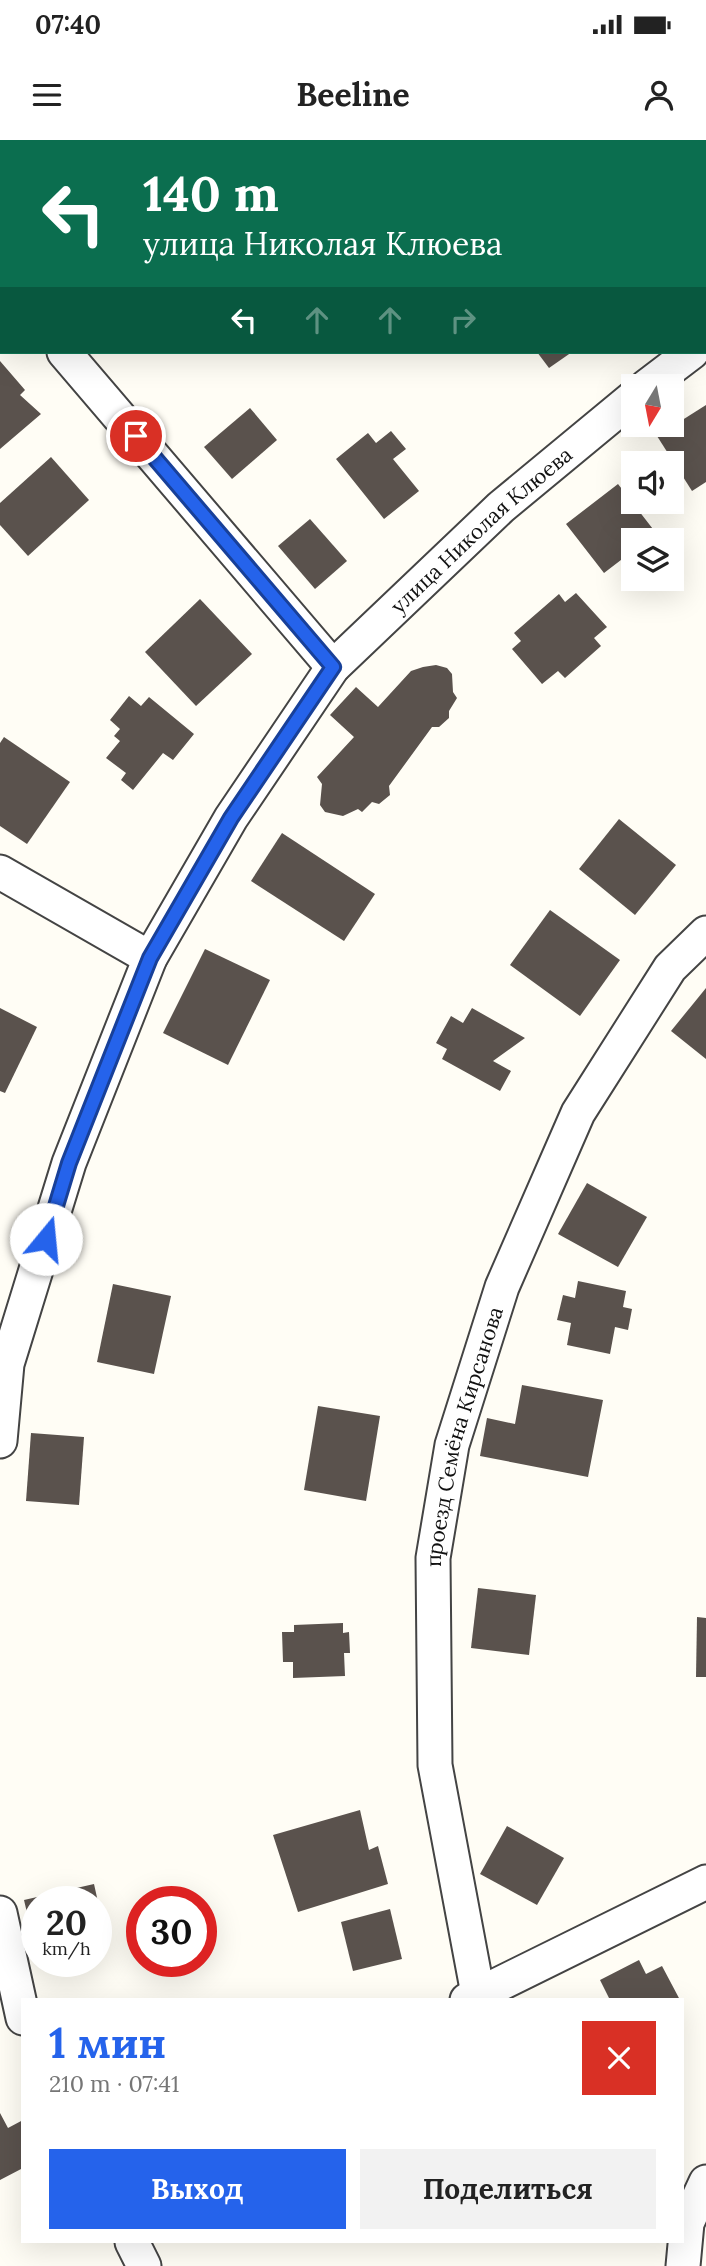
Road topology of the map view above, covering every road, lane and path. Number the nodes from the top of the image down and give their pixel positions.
1 (66, 354) edge
2 (688, 354) edge
3 (663, 374) edge
4 (621, 408) edge
5 (333, 667) junction
6 (0, 872) edge
7 (706, 933) edge
8 (150, 958) junction
9 (0, 1441) edge
10 (706, 1882) edge
11 (0, 1913) edge
12 (0, 1986) edge
13 (473, 1997) edge
14 (21, 2009) edge
15 (21, 2028) edge
16 (706, 2182) edge
17 (132, 2243) edge
18 (144, 2266) edge
19 (683, 2266) edge

1 - 5 street
2 - 3 street
4 - 5 street, улица Николая Клюева
5 - 8 street, улица Николая Клюева
6 - 8 street
7 - 13 street, проезд Семёна Кирсанова
8 - 9 street, улица Николая Клюева
10 - 13 street
11 - 14 street
12 - 15 street
16 - 19 street
17 - 18 street

